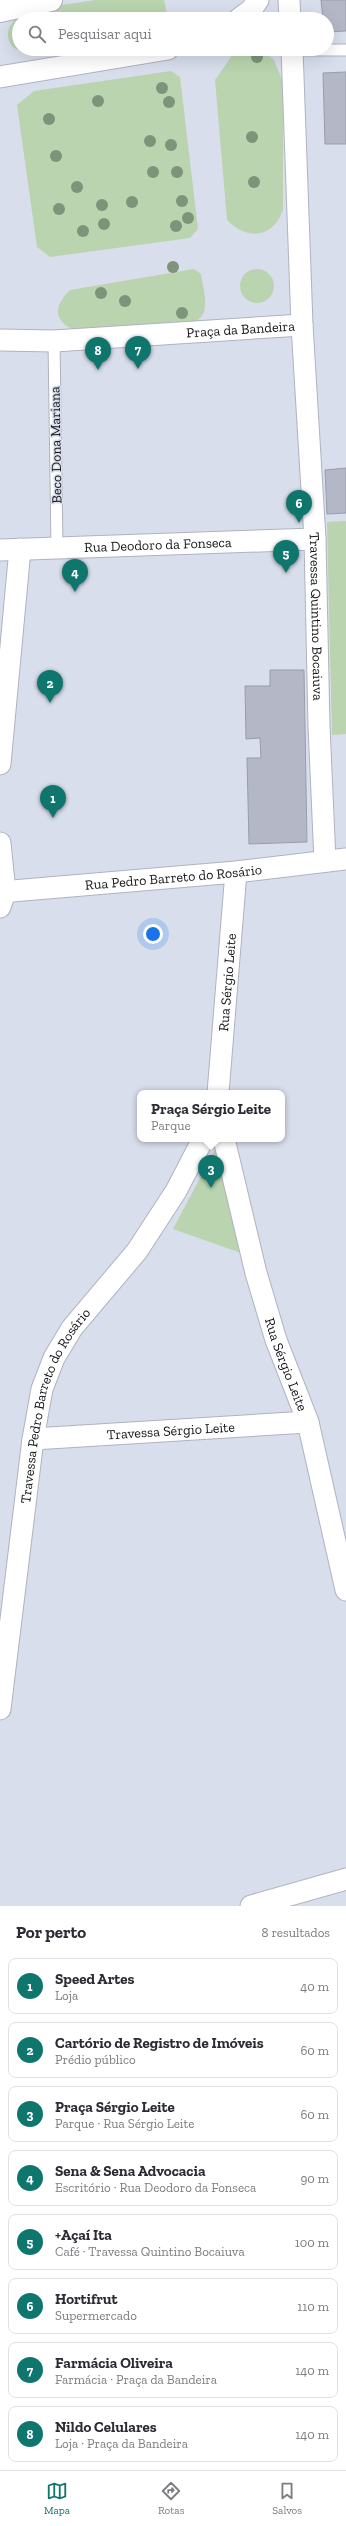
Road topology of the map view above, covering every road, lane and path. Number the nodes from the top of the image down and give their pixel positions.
1 (51, 0) edge
2 (258, 0) edge
3 (289, 0) edge
4 (0, 10) edge
5 (248, 12) edge
6 (290, 12) edge
7 (334, 50) edge
8 (346, 50) edge
9 (126, 56) edge
10 (292, 56) edge
11 (0, 77) edge
12 (302, 325) junction
13 (0, 340) edge
14 (54, 341) junction
15 (315, 539) junction
16 (57, 548) junction
17 (10, 550) edge
18 (0, 764) edge
19 (0, 843) edge
20 (346, 859) edge
21 (325, 861) junction
22 (236, 872) junction
23 (2, 897) edge
24 (218, 1090) edge
25 (201, 1142) edge
26 (225, 1142) edge
27 (308, 1422) junction
28 (33, 1439) junction
29 (346, 1590) edge
30 (0, 1708) edge
31 (346, 1879) edge
32 (251, 1906) edge

1 - 4 main road
2 - 5 street
3 - 6 street
7 - 8 lane
9 - 11 street
10 - 12 street, Praça da Bandeira
12 - 14 street, Praça da Bandeira
12 - 15 street, Travessa Quintino Bocaiuva
13 - 14 street, Praça da Bandeira
14 - 16 lane, Beco Dona Mariana
15 - 16 street, Rua Deodoro da Fonseca
15 - 21 street, Travessa Quintino Bocaiuva
16 - 17 street, Rua Deodoro da Fonseca
17 - 18 street
19 - 23 street
20 - 21 street, Rua Pedro Barreto do Rosário
21 - 22 street, Rua Pedro Barreto do Rosário
22 - 23 street, Rua Pedro Barreto do Rosário
22 - 24 street, Rua Sérgio Leite
25 - 28 street, Travessa Pedro Barreto do Rosário
26 - 27 street, Rua Sérgio Leite
27 - 28 street, Travessa Sérgio Leite
27 - 29 street, Rua Sérgio Leite
28 - 30 street, Travessa Pedro Barreto do Rosário
31 - 32 street

